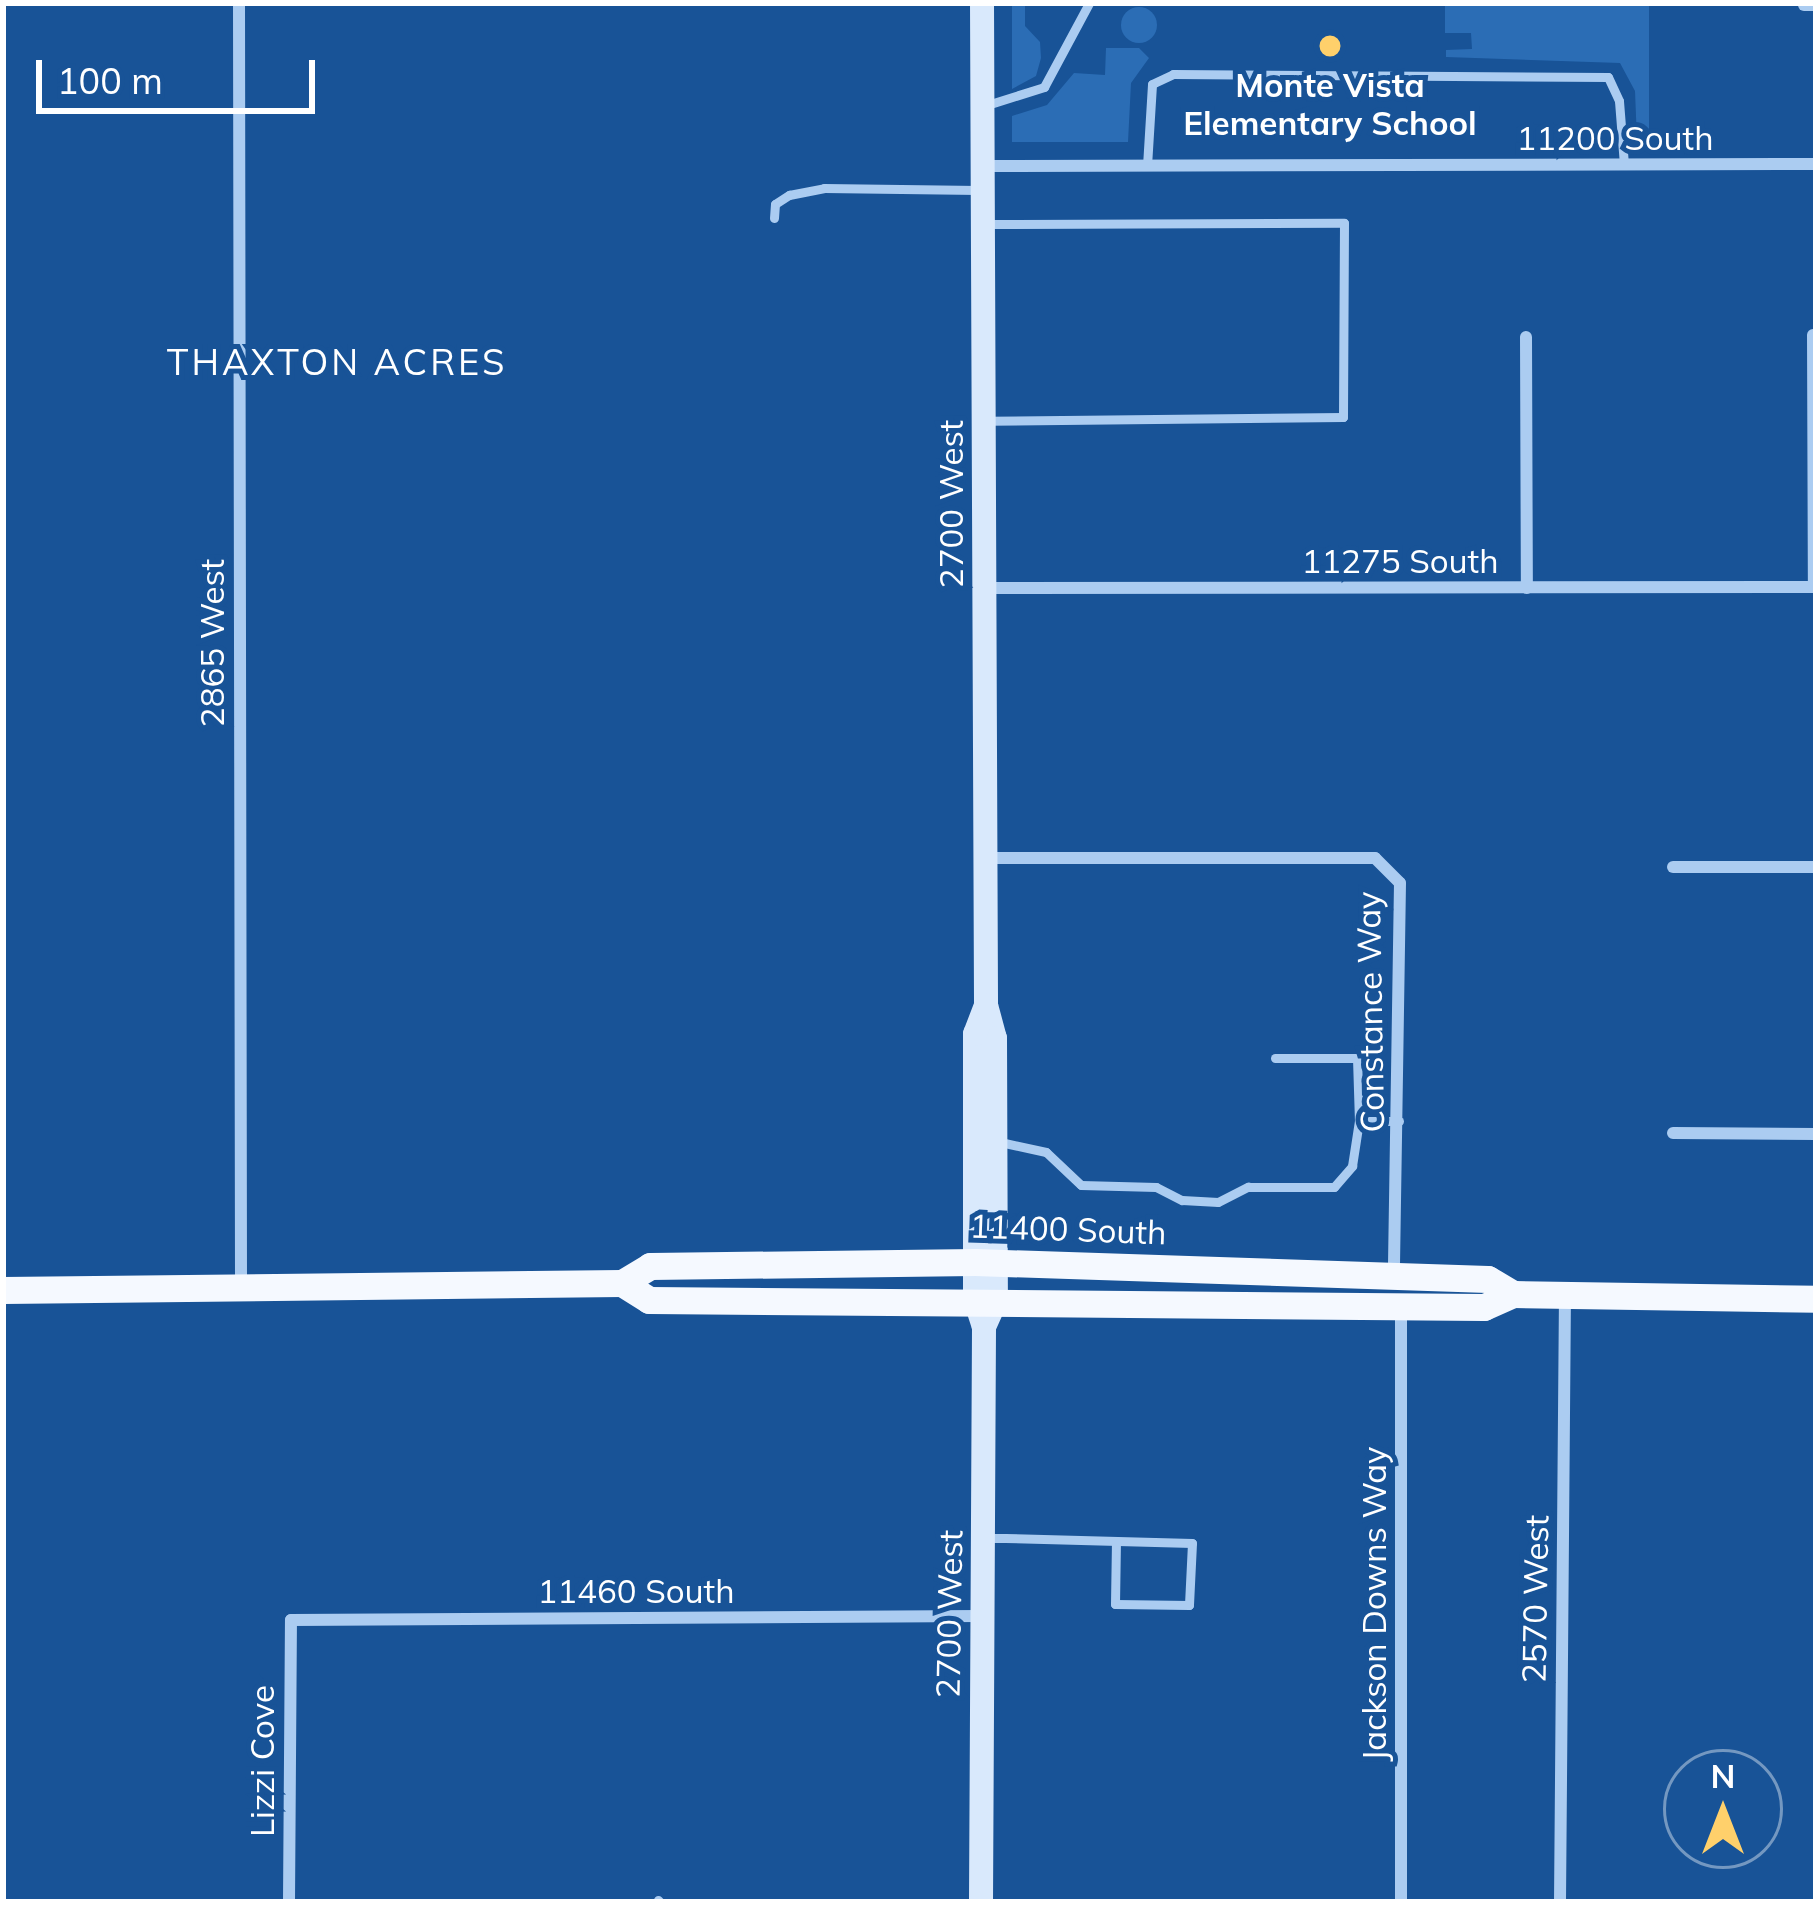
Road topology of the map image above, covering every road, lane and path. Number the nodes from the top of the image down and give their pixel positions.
1 (239, 3) edge
2 (982, 3) edge
3 (1089, 3) edge
4 (982, 106) junction
5 (1816, 164) edge
6 (1624, 165) junction
7 (1147, 166) junction
8 (983, 178) junction
9 (774, 218) dead end
10 (982, 224) junction
11 (1814, 335) edge
12 (1526, 337) dead end
13 (983, 421) junction
14 (1815, 587) edge
15 (984, 588) junction
16 (1527, 588) junction
17 (984, 858) junction
18 (1672, 867) dead end
19 (1816, 867) edge
20 (986, 1005) junction
21 (1276, 1058) dead end
22 (1359, 1121) junction
23 (1401, 1121) junction
24 (1672, 1133) dead end
25 (1816, 1134) edge
26 (995, 1142) junction
27 (985, 1263) junction
28 (1394, 1275) junction
29 (622, 1283) junction
30 (241, 1284) junction
31 (3, 1290) edge
32 (1513, 1294) junction
33 (1565, 1297) junction
34 (1816, 1299) edge
35 (1401, 1307) junction
36 (985, 1309) junction
37 (982, 1538) junction
38 (1115, 1541) junction
39 (981, 1616) junction
40 (291, 1620) joint
41 (289, 1902) edge
42 (981, 1902) edge
43 (1401, 1902) edge
44 (1559, 1902) edge

1 - 30 street, 2865 West
2 - 4 main road, 2700 West
3 - 4 lane
4 - 8 main road, 2700 West
5 - 6 street, 11200 South
6 - 7 street, 11200 South
6 - 7 lane
7 - 8 street, 11200 South
8 - 9 lane
8 - 10 main road, 2700 West
10 - 13 main road, 2700 West
10 - 13 lane
11 - 14 street
12 - 16 street
13 - 15 main road, 2700 West
14 - 16 street, 11275 South
15 - 16 street, 11275 South
15 - 17 main road, 2700 West
17 - 20 main road, 2700 West
17 - 23 street, Constance Way
18 - 19 street
20 - 26 main road, 2700 West
20 - 27 main road, 2700 West
21 - 22 lane
22 - 23 lane
22 - 26 lane
23 - 28 street, Constance Way
24 - 25 street
26 - 27 main road, 2700 West
27 - 28 main road, 11400 South
27 - 29 main road, 11400 South
27 - 36 main road, 2700 West
28 - 32 main road, 11400 South
29 - 30 main road, 11400 South
29 - 36 main road, 11400 South
30 - 31 main road, 11400 South
32 - 33 main road, 11400 South
32 - 35 main road, 11400 South
33 - 34 main road, 11400 South
33 - 44 street, 2570 West
35 - 36 main road, 11400 South
35 - 43 street, Jackson Downs Way
36 - 37 main road, 2700 West
37 - 38 lane
37 - 39 main road, 2700 West
38 - 38 lane
39 - 40 street, 11460 South
39 - 42 main road, 2700 West
40 - 41 street, Lizzi Cove

